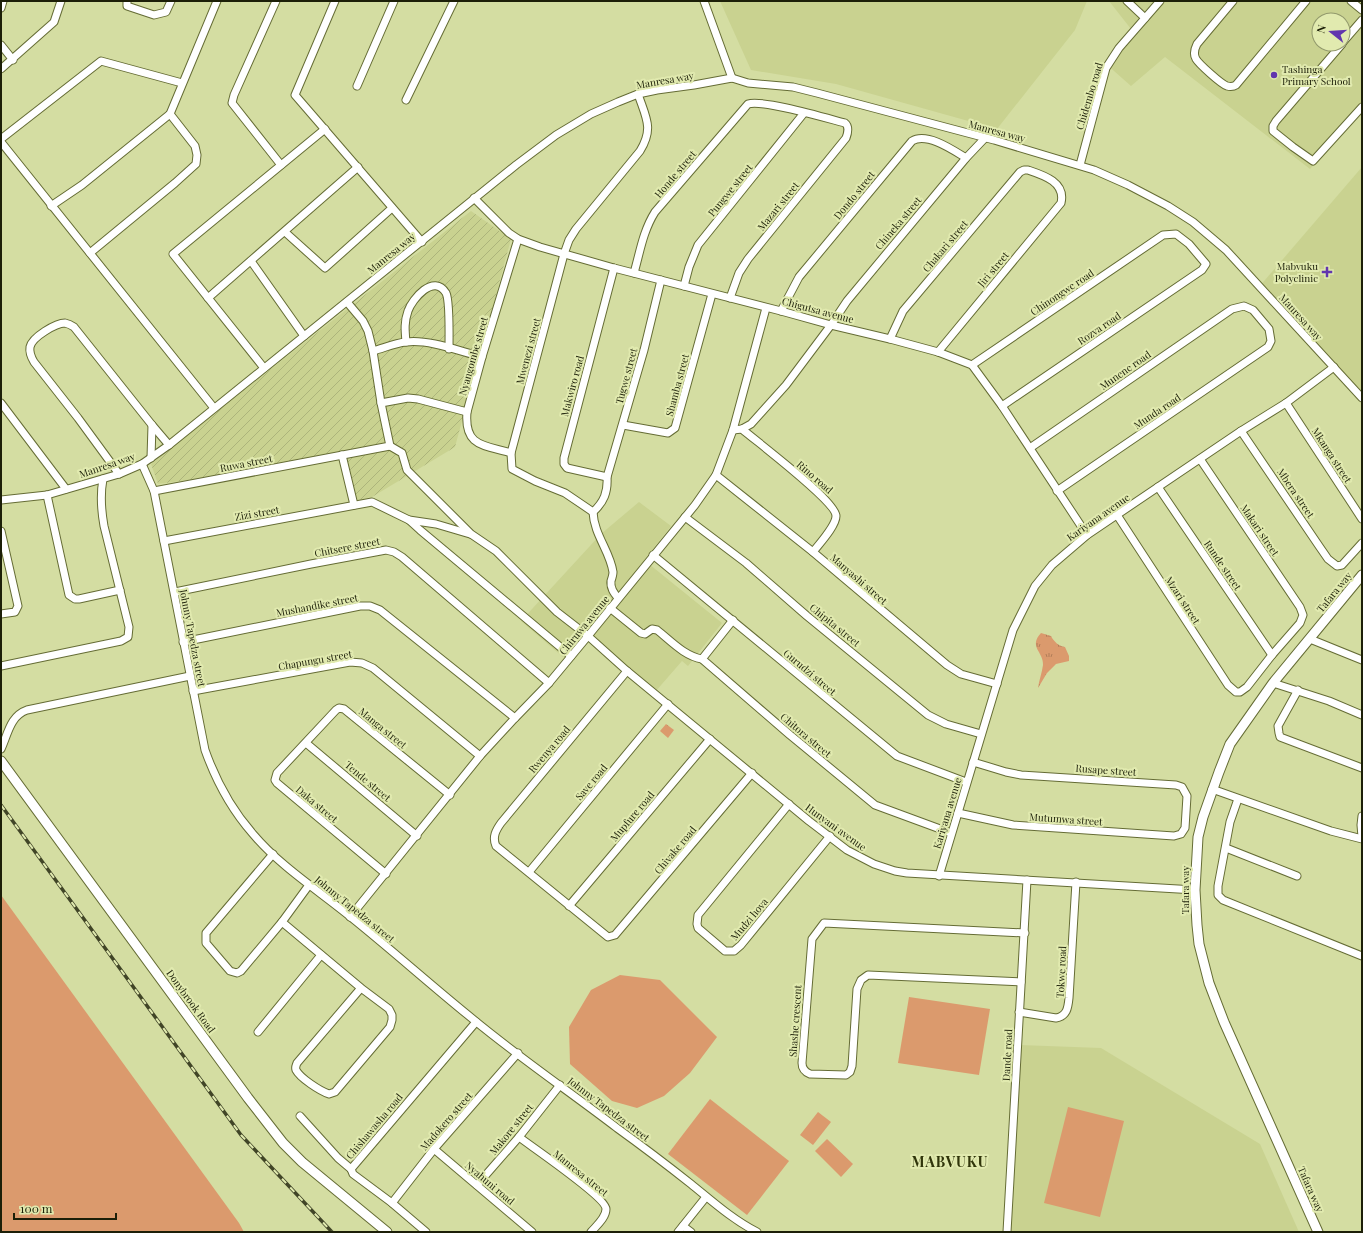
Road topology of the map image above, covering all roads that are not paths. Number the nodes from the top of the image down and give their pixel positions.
1 (3, 1) edge
2 (61, 1) edge
3 (127, 1) edge
4 (171, 1) edge
5 (217, 1) edge
6 (276, 1) edge
7 (335, 1) edge
8 (394, 1) edge
9 (454, 1) edge
10 (704, 1) edge
11 (1127, 1) edge
12 (1160, 1) edge
13 (1233, 1) edge
14 (1306, 1) edge
15 (1351, 1) edge
16 (1, 8) edge
17 (1362, 10) edge
18 (1145, 18) junction
19 (1362, 20) edge
20 (1351, 33) edge
21 (1, 45) edge
22 (1334, 52) edge
23 (13, 60) junction
24 (1, 70) edge
25 (732, 78) junction
26 (182, 83) junction
27 (357, 86) dead end
28 (638, 94) junction
29 (406, 100) dead end
30 (1362, 106) edge
31 (804, 113) junction
32 (170, 114) junction
33 (325, 129) junction
34 (985, 138) junction
35 (1, 139) edge
36 (1, 142) edge
37 (966, 158) junction
38 (281, 165) junction
39 (1080, 165) junction
40 (358, 167) junction
41 (1022, 171) joint
42 (474, 198) junction
43 (51, 206) junction
44 (392, 208) junction
45 (285, 232) junction
46 (1163, 235) joint
47 (518, 239) junction
48 (422, 242) junction
49 (90, 253) junction
50 (564, 254) junction
51 (251, 261) junction
52 (614, 268) junction
53 (634, 273) junction
54 (661, 280) junction
55 (684, 286) junction
56 (712, 294) junction
57 (208, 298) junction
58 (730, 298) junction
59 (347, 302) junction
60 (766, 308) junction
61 (1232, 309) joint
62 (781, 311) junction
63 (831, 325) junction
64 (304, 336) junction
65 (890, 338) junction
66 (406, 342) junction
67 (449, 348) junction
68 (373, 352) junction
69 (938, 352) junction
70 (482, 357) junction
71 (972, 365) junction
72 (1334, 367) junction
73 (264, 368) junction
74 (1362, 398) edge
75 (1, 403) edge
76 (382, 403) junction
77 (1286, 403) junction
78 (1002, 406) junction
79 (214, 408) junction
80 (467, 412) junction
81 (152, 425) junction
82 (623, 425) junction
83 (742, 429) junction
84 (733, 430) junction
85 (1241, 431) junction
86 (169, 445) junction
87 (390, 446) junction
88 (1030, 448) junction
89 (511, 452) junction
90 (342, 455) junction
91 (151, 458) junction
92 (1200, 459) junction
93 (142, 464) junction
94 (118, 474) junction
95 (716, 475) junction
96 (607, 477) junction
97 (103, 479) junction
98 (1158, 487) junction
99 (66, 489) junction
100 (154, 491) junction
101 (1057, 491) junction
102 (47, 494) junction
103 (1, 502) edge
104 (354, 505) junction
105 (593, 512) junction
106 (685, 516) junction
107 (1117, 516) junction
108 (1362, 519) edge
109 (409, 520) junction
110 (1, 531) edge
111 (471, 534) junction
112 (1087, 535) junction
113 (164, 541) junction
114 (1362, 543) edge
115 (813, 552) junction
116 (653, 555) junction
117 (4, 562) edge
118 (1362, 575) edge
119 (120, 590) junction
120 (174, 592) junction
121 (618, 598) junction
122 (610, 608) junction
123 (1, 614) edge
124 (733, 620) junction
125 (588, 636) junction
126 (1310, 639) junction
127 (183, 642) junction
128 (1272, 655) junction
129 (572, 656) junction
130 (702, 660) junction
131 (1362, 660) edge
132 (1, 666) edge
133 (627, 671) junction
134 (190, 676) junction
135 (549, 683) junction
136 (1273, 683) junction
137 (997, 684) junction
138 (1298, 690) junction
139 (193, 691) junction
140 (668, 704) junction
141 (1362, 715) edge
142 (515, 718) junction
143 (981, 734) junction
144 (710, 740) junction
145 (306, 743) junction
146 (1, 749) edge
147 (480, 756) junction
148 (1, 761) edge
149 (973, 762) junction
150 (1362, 768) edge
151 (752, 773) junction
152 (966, 782) junction
153 (1212, 789) junction
154 (450, 795) junction
155 (1238, 799) junction
156 (789, 804) junction
157 (958, 813) junction
158 (1362, 816) edge
159 (951, 833) junction
160 (417, 836) junction
161 (830, 836) junction
162 (1174, 836) joint
163 (1362, 838) edge
164 (1226, 848) junction
165 (273, 854) junction
166 (529, 872) junction
167 (386, 874) junction
168 (939, 876) junction
169 (1297, 876) dead end
170 (1027, 880) junction
171 (1076, 882) junction
172 (309, 885) junction
173 (1195, 890) junction
174 (568, 906) junction
175 (350, 917) junction
176 (282, 922) junction
177 (1024, 933) junction
178 (320, 955) junction
179 (1362, 956) edge
180 (1021, 982) junction
181 (361, 988) junction
182 (1019, 1012) junction
183 (476, 1022) junction
184 (258, 1032) dead end
185 (518, 1053) junction
186 (560, 1085) junction
187 (300, 1116) dead end
188 (519, 1137) junction
189 (434, 1149) junction
190 (351, 1169) junction
191 (477, 1185) junction
192 (706, 1197) junction
193 (392, 1203) junction
194 (681, 1229) edge
195 (387, 1232) edge
196 (426, 1232) edge
197 (532, 1232) edge
198 (591, 1232) edge
199 (691, 1232) edge
200 (757, 1232) edge
201 (1007, 1232) edge
202 (1318, 1232) edge

1 - 16 street
2 - 23 street
3 - 4 street
5 - 26 street
6 - 38 street
7 - 33 street
8 - 27 street
9 - 29 street
10 - 25 street
11 - 18 street
12 - 18 street, Chidembo road
13 - 14 street
15 - 17 street
18 - 39 street, Chidembo road
19 - 20 street
21 - 23 street
22 - 30 street
23 - 24 street
25 - 28 street, Manresa way
25 - 34 street, Manresa way
26 - 32 street
26 - 35 street
28 - 42 street, Manresa way
28 - 50 street, Mwenezi street
31 - 53 street, Honde street
31 - 55 street, Pungwe street
31 - 58 street, Mazari street
32 - 43 street
32 - 49 street
33 - 38 street
33 - 40 street
34 - 37 street, Chineka street
34 - 39 street, Manresa way
36 - 43 street
37 - 62 street, Dondo street
37 - 63 street, Chineka street
38 - 57 street
39 - 72 street, Manresa way
40 - 44 street
40 - 45 street
41 - 65 street, Chakari street
41 - 69 street, Jiri street
42 - 47 street, Chigutsa avenue
42 - 48 street, Manresa way
43 - 49 street
44 - 45 street
44 - 48 street
45 - 51 street
46 - 71 street, Chinongwe road
46 - 78 street, Rozva road
47 - 50 street, Chigutsa avenue
47 - 70 street, Nyangombe street
48 - 59 street, Manresa way
49 - 79 street
50 - 52 street, Chigutsa avenue
50 - 89 street, Mwenezi street
51 - 57 street
51 - 64 street
52 - 53 street, Chigutsa avenue
52 - 96 street, Makwiro road
53 - 54 street, Chigutsa avenue
54 - 55 street, Chigutsa avenue
54 - 82 street, Tugwe street
55 - 56 street, Chigutsa avenue
56 - 58 street, Chigutsa avenue
56 - 82 street, Shamba street
57 - 73 street
58 - 60 street, Chigutsa avenue
59 - 64 street, Manresa way
59 - 68 street
60 - 62 street, Chigutsa avenue
60 - 84 street, Chiruwa avenue
61 - 88 street, Munene road
61 - 101 street, Munda road
62 - 63 street, Chigutsa avenue
63 - 65 street, Chigutsa avenue
63 - 83 street, Chineka street
64 - 73 street, Manresa way
65 - 69 street, Chigutsa avenue
66 - 67 street
66 - 67 street
66 - 68 street
67 - 70 street
68 - 76 street
69 - 71 street, Chigutsa avenue
70 - 80 street, Nyangombe street
71 - 78 street
72 - 74 street, Manresa way
72 - 77 street, Kariyana avenue
73 - 79 street, Manresa way
75 - 99 street
76 - 80 street
76 - 87 street
77 - 85 street, Kariyana avenue
77 - 108 street, Mkanga street
78 - 88 street
79 - 86 street, Manresa way
80 - 89 street, Nyangombe street
81 - 86 street
81 - 91 street
81 - 94 street
82 - 96 street, Tugwe street
83 - 84 street
83 - 115 street, Rino road
84 - 95 street, Chiruwa avenue
85 - 92 street, Kariyana avenue
85 - 114 street, Mbera street
86 - 91 street, Manresa way
87 - 90 street, Ruwa street
87 - 111 street
88 - 101 street
89 - 105 street
90 - 100 street, Ruwa street
90 - 104 street
91 - 93 street, Manresa way
92 - 98 street, Kariyana avenue
92 - 128 street, Makari street
93 - 94 street, Manresa way
93 - 100 street, Johnny Tapedza street
94 - 97 street, Manresa way
95 - 106 street, Chiruwa avenue
95 - 115 street, Manyashi street
96 - 105 street, Tugwe street
97 - 99 street, Manresa way
97 - 119 street
98 - 107 street, Kariyana avenue
98 - 128 street, Runde street
99 - 102 street, Manresa way
100 - 113 street, Johnny Tapedza street
101 - 112 street
102 - 103 street, Manresa way
102 - 119 street
104 - 109 street, Zizi street
104 - 113 street, Zizi street
105 - 121 street
106 - 116 street, Chiruwa avenue
106 - 143 street, Chipita street
107 - 112 street, Kariyana avenue
107 - 128 street, Mzari street
109 - 111 street
109 - 129 street
110 - 117 street
111 - 125 street, Hunyani avenue
112 - 137 street, Kariyana avenue
113 - 120 street, Johnny Tapedza street
115 - 137 street, Manyashi street
116 - 121 street, Chiruwa avenue
116 - 124 street, Gurudzi street
117 - 123 street
118 - 126 street, Tafara way
119 - 132 street
120 - 127 street, Johnny Tapedza street
120 - 135 street, Chitsere street
121 - 122 street, Chiruwa avenue
122 - 125 street, Chiruwa avenue
122 - 130 street, Chitora street
124 - 130 street
124 - 152 street, Gurudzi street
125 - 129 street, Chiruwa avenue
125 - 133 street, Hunyani avenue
126 - 131 street
126 - 136 street, Tafara way
127 - 134 street, Johnny Tapedza street
127 - 142 street, Mushandike street
129 - 135 street, Chiruwa avenue
130 - 159 street, Chitora street
133 - 140 street, Hunyani avenue
133 - 166 street, Rwenya road
134 - 139 street, Johnny Tapedza street
134 - 146 street
135 - 142 street, Chiruwa avenue
136 - 138 street
136 - 153 street, Tafara way
137 - 143 street, Kariyana avenue
138 - 141 street
138 - 150 street
139 - 147 street, Chapungu street
139 - 165 street, Johnny Tapedza street
140 - 144 street, Hunyani avenue
140 - 166 street, Save road
142 - 147 street, Chiruwa avenue
143 - 149 street, Kariyana avenue
144 - 151 street, Hunyani avenue
144 - 174 street, Mupfure road
145 - 154 street, Manga street
145 - 160 street, Tende street
145 - 167 street, Daka street
147 - 154 street, Chiruwa avenue
148 - 195 street, Donybrook Road
149 - 152 street, Kariyana avenue
149 - 162 street, Rusape street
151 - 156 street, Hunyani avenue
151 - 174 street, Chivake road
152 - 157 street, Kariyana avenue
153 - 155 street
153 - 173 street, Tafara way
154 - 160 street, Chiruwa avenue
155 - 163 street
155 - 164 street
156 - 161 street, Hunyani avenue
156 - 161 street, Mudzi hova
157 - 159 street, Kariyana avenue
157 - 162 street, Mutumwa street
158 - 163 street
159 - 168 street, Kariyana avenue
160 - 167 street, Chiruwa avenue
161 - 168 street, Hunyani avenue
164 - 169 street
164 - 179 street
165 - 172 street, Johnny Tapedza street
165 - 176 street
166 - 174 street
167 - 175 street, Chiruwa avenue
168 - 170 street, Hunyani avenue
170 - 171 street, Hunyani avenue
170 - 177 street, Dande road
171 - 173 street, Hunyani avenue
171 - 182 street, Tokwe road
172 - 175 street, Johnny Tapedza street
172 - 176 street
173 - 202 street, Tafara way
175 - 183 street, Johnny Tapedza street
176 - 178 street
177 - 180 street, Dande road
177 - 180 street, Shashe crescent
178 - 181 street
178 - 184 street
180 - 182 street, Dande road
181 - 181 street
182 - 201 street, Dande road
183 - 185 street, Johnny Tapedza street
183 - 190 street, Chishawasha road
185 - 186 street, Johnny Tapedza street
185 - 189 street, Madokero street
186 - 188 street, Makore street
186 - 192 street, Johnny Tapedza street
187 - 190 street
188 - 191 street, Makore street
188 - 198 street, Manresa street
189 - 191 street, Nyahuni road
189 - 193 street, Madokero street
190 - 193 street, Chishawasha road
191 - 197 street, Nyahuni road
192 - 194 street
192 - 200 street, Johnny Tapedza street
193 - 196 street, Chishawasha road
194 - 199 street

